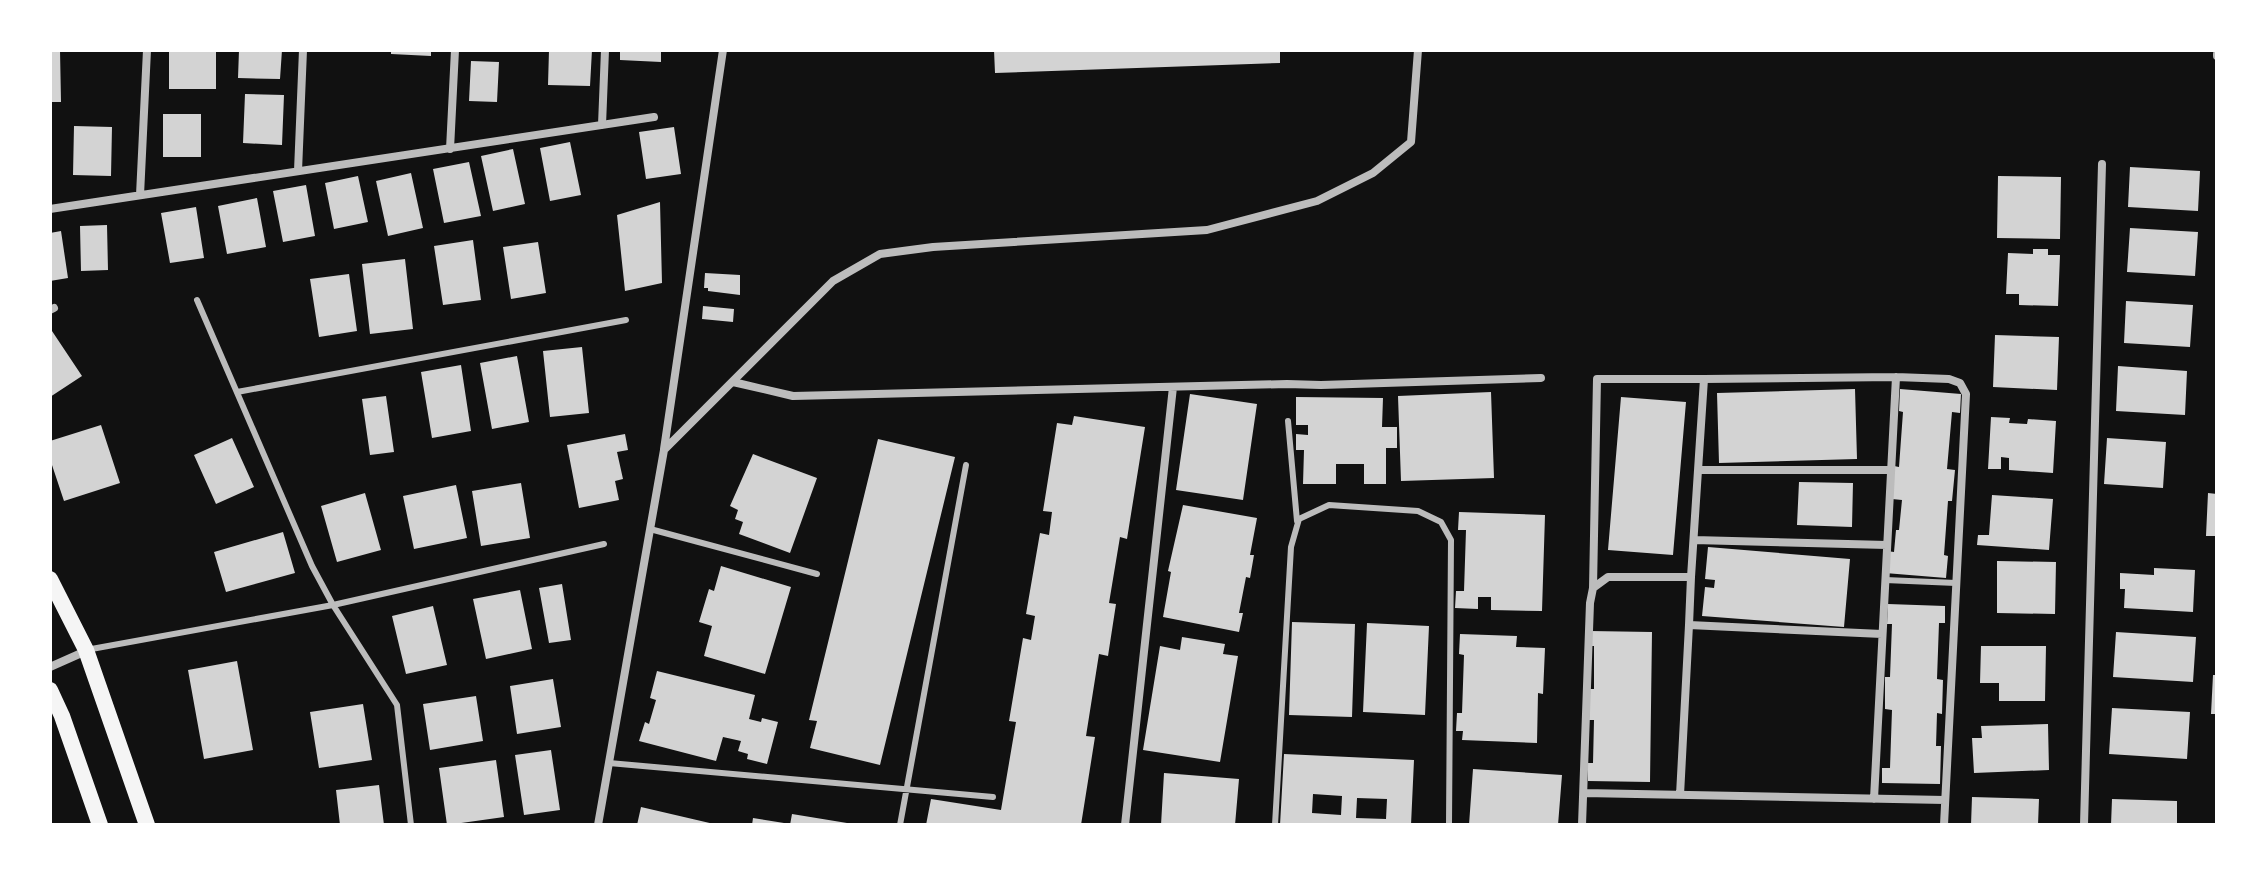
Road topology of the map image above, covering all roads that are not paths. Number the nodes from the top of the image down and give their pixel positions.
1 (147, 50) edge
2 (303, 50) edge
3 (455, 50) edge
4 (605, 50) edge
5 (723, 50) edge
6 (1418, 50) edge
7 (654, 117) dead end
8 (602, 125) junction
9 (450, 149) junction
10 (2102, 164) dead end
11 (298, 171) junction
12 (140, 195) junction
13 (50, 209) edge
14 (197, 300) dead end
15 (626, 320) dead end
16 (1896, 377) junction
17 (1541, 378) dead end
18 (1704, 379) junction
19 (733, 382) junction
20 (1173, 387) junction
21 (237, 392) junction
22 (1288, 421) dead end
23 (664, 450) junction
24 (966, 465) dead end
25 (1698, 470) junction
26 (1891, 470) junction
27 (1297, 524) junction
28 (650, 529) junction
29 (1694, 540) junction
30 (604, 544) dead end
31 (1887, 545) junction
32 (817, 574) dead end
33 (1691, 577) junction
34 (1885, 580) junction
35 (1956, 583) junction
36 (1593, 588) junction
37 (53, 590) edge
38 (333, 605) junction
39 (1689, 625) junction
40 (1882, 634) junction
41 (86, 650) junction
42 (50, 667) edge
43 (50, 690) edge
44 (609, 763) junction
45 (906, 789) junction
46 (1584, 793) junction
47 (1680, 795) junction
48 (993, 797) dead end
49 (1874, 799) junction
50 (1945, 800) junction
51 (100, 825) edge
52 (147, 825) edge
53 (411, 825) edge
54 (598, 825) edge
55 (900, 825) edge
56 (1125, 825) edge
57 (1275, 825) edge
58 (1449, 825) edge
59 (1582, 825) edge
60 (1944, 825) edge
61 (2084, 825) edge

1 - 12 street
2 - 11 street
3 - 9 street
4 - 8 street
5 - 23 street
6 - 19 street
7 - 8 street
8 - 9 street
9 - 11 street
10 - 61 street
11 - 12 street
12 - 13 street
14 - 21 lane
15 - 21 lane
16 - 18 street
16 - 26 street
16 - 35 street
17 - 20 street
18 - 25 street
18 - 36 street
19 - 20 street
19 - 23 street
20 - 56 street
21 - 38 lane
22 - 27 lane
23 - 28 street
24 - 45 lane
25 - 26 street
25 - 29 street
26 - 31 street
27 - 57 lane
27 - 58 lane
28 - 32 lane
28 - 44 street
29 - 31 street
29 - 33 street
30 - 38 lane
31 - 34 street
33 - 36 street
33 - 39 street
34 - 35 lane
34 - 40 street
35 - 50 street
36 - 46 street
37 - 41 main road
38 - 41 lane
38 - 53 lane
39 - 40 street
39 - 47 street
40 - 49 street
41 - 42 street
41 - 52 main road
43 - 51 main road
44 - 45 lane
44 - 54 street
45 - 48 lane
45 - 55 lane
46 - 47 street
46 - 59 street
47 - 49 street
49 - 50 street
50 - 60 street

